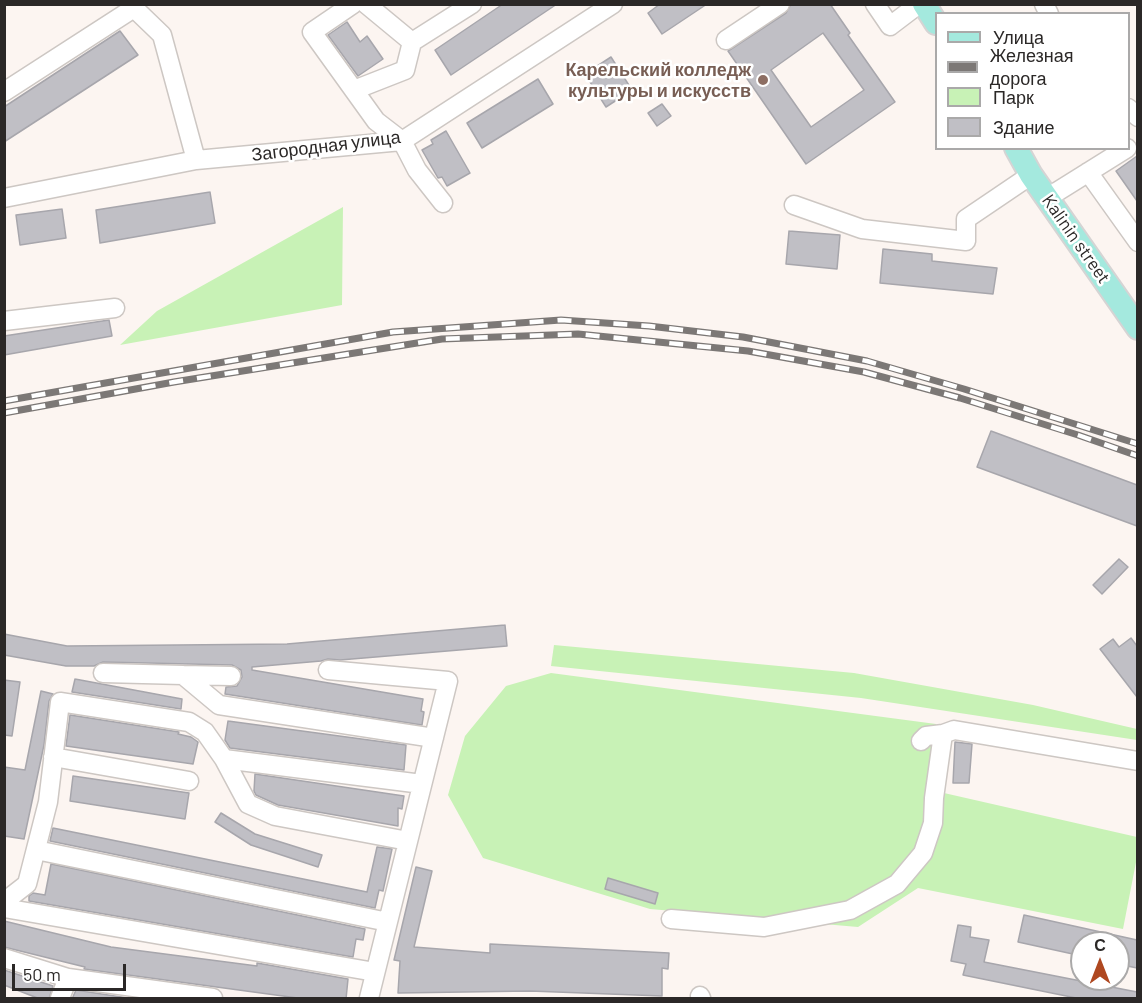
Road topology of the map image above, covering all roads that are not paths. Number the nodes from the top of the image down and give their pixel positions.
1 (353, 4) edge
2 (366, 4) edge
3 (472, 4) edge
4 (613, 4) edge
5 (780, 4) edge
6 (875, 4) edge
7 (919, 4) edge
8 (924, 4) edge
9 (133, 6) edge
10 (935, 21) edge
11 (726, 40) dead end
12 (412, 42) junction
13 (354, 90) junction
14 (4, 92) edge
15 (402, 141) junction
16 (1017, 150) edge
17 (1124, 150) edge
18 (196, 160) junction
19 (1088, 172) junction
20 (1031, 175) junction
21 (4, 198) edge
22 (1047, 198) junction
23 (443, 203) dead end
24 (794, 205) dead end
25 (1137, 242) edge
26 (115, 308) dead end
27 (4, 321) edge
28 (1137, 328) edge
29 (328, 670) dead end
30 (103, 673) dead end
31 (183, 675) junction
32 (231, 676) dead end
33 (943, 734) junction
34 (434, 738) junction
35 (921, 741) dead end
36 (53, 757) junction
37 (224, 759) junction
38 (1137, 761) edge
39 (189, 781) dead end
40 (422, 784) junction
41 (408, 841) junction
42 (36, 850) junction
43 (4, 902) edge
44 (4, 908) edge
45 (671, 919) dead end
46 (388, 922) junction
47 (4, 958) edge
48 (375, 972) junction
49 (68, 978) junction
50 (60, 999) edge
51 (213, 999) edge
52 (369, 999) edge

1 - 13 street
2 - 12 street
3 - 12 street
4 - 15 street, Загородная улица
5 - 11 street
6 - 7 street
8 - 10 main road
9 - 14 street
9 - 18 street
12 - 13 street
13 - 15 street
15 - 18 street, Загородная улица
15 - 23 street
16 - 20 main road, Kalinin street
17 - 19 street
18 - 21 street, Загородная улица
19 - 22 street
19 - 25 street
20 - 22 main road, Kalinin street
20 - 24 street
22 - 28 main road, Kalinin street
26 - 27 street
29 - 34 street
30 - 31 street
31 - 32 street
31 - 34 street
33 - 35 street
33 - 38 street
33 - 45 street
34 - 40 street
36 - 37 street
36 - 39 street
36 - 42 street
37 - 40 street
37 - 41 street
40 - 41 street
41 - 46 street
42 - 43 street
42 - 46 street
44 - 48 street
46 - 48 street
47 - 49 street
48 - 52 street
49 - 50 street
49 - 51 street

